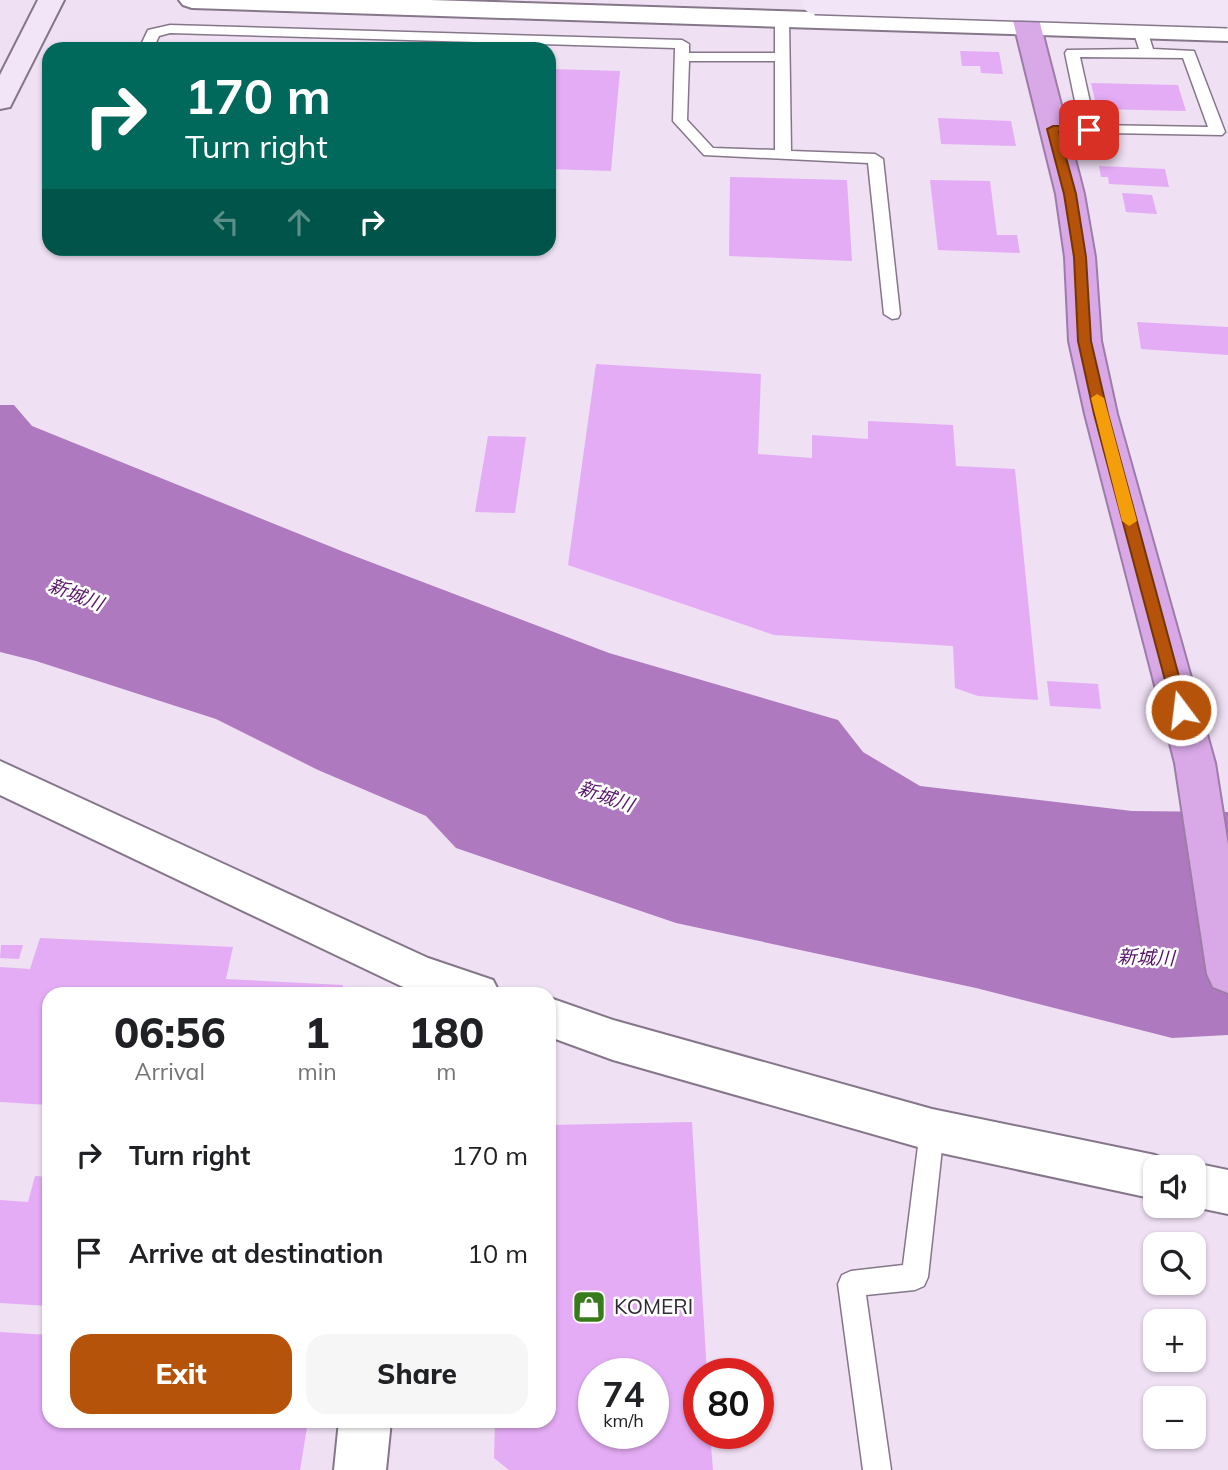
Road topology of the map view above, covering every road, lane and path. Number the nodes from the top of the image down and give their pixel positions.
1 (51, 0) edge
2 (192, 0) edge
3 (815, 0) edge
4 (369, 6) junction
5 (1228, 13) edge
6 (1023, 14) edge
7 (782, 19) junction
8 (1228, 33) edge
9 (355, 39) edge
10 (149, 42) edge
11 (551, 42) edge
12 (556, 42) edge
13 (1143, 42) junction
14 (681, 57) junction
15 (782, 57) junction
16 (0, 101) edge
17 (1053, 129) junction
18 (1089, 130) junction
19 (783, 155) junction
20 (892, 314) dead end
21 (0, 777) edge
22 (1228, 975) edge
23 (415, 983) edge
24 (438, 987) edge
25 (556, 1020) edge
26 (932, 1130) junction
27 (1143, 1174) edge
28 (1206, 1187) edge
29 (1228, 1192) edge
30 (364, 1428) edge
31 (360, 1470) edge
32 (877, 1470) edge

1 - 16 street
2 - 4 street
3 - 5 street, bridge
4 - 7 street
4 - 9 lane
6 - 7 street
6 - 13 street
6 - 17 highway
7 - 15 lane
8 - 13 street
9 - 10 lane
9 - 11 lane
12 - 14 lane
13 - 18 lane
13 - 18 lane
14 - 15 lane
14 - 19 lane
15 - 19 lane
17 - 18 lane
17 - 22 highway
19 - 20 lane
21 - 23 street
23 - 24 street
25 - 26 street
26 - 27 street
26 - 32 lane
28 - 29 street
30 - 31 street

